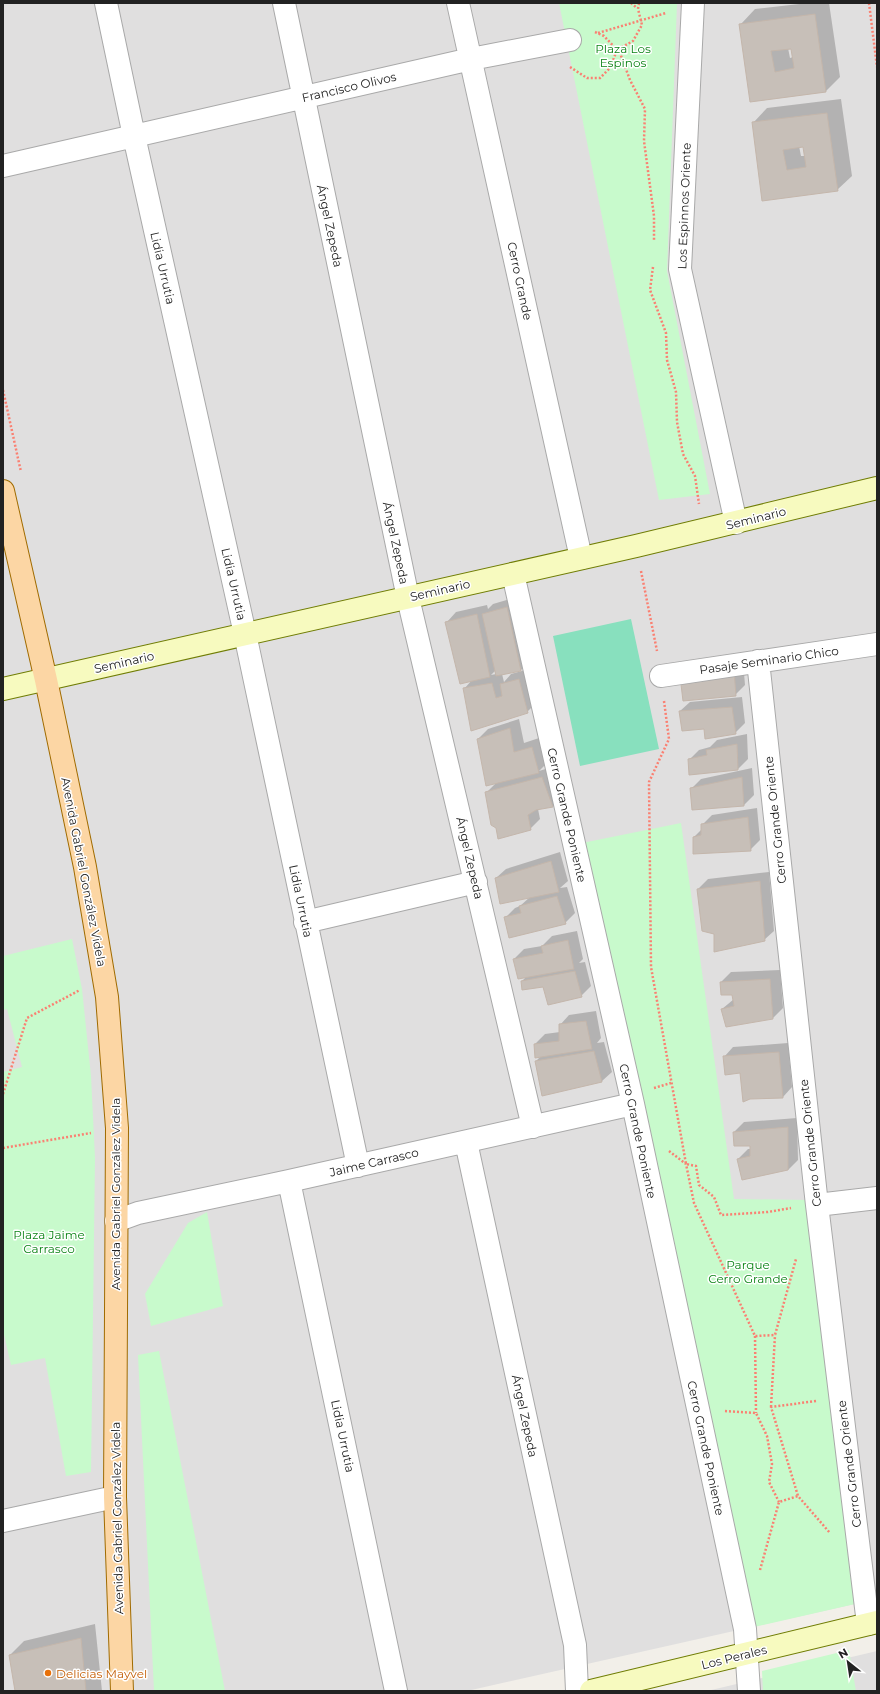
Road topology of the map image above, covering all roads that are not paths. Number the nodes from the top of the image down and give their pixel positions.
1 (106, 3) edge
2 (284, 3) edge
3 (458, 3) edge
4 (699, 4) edge
5 (570, 40) road end
6 (471, 59) junction
7 (303, 97) junction
8 (134, 136) junction
9 (3, 166) edge
10 (877, 488) edge
11 (3, 491) edge
12 (736, 523) junction
13 (581, 558) junction
14 (513, 574) junction
15 (408, 598) junction
16 (245, 634) junction
17 (877, 644) edge
18 (758, 661) junction
19 (661, 676) dead end
20 (46, 680) junction
21 (3, 689) edge
22 (476, 882) junction
23 (305, 922) junction
24 (633, 1104) junction
25 (533, 1127) junction
26 (466, 1142) junction
27 (358, 1166) junction
28 (289, 1181) junction
29 (877, 1198) edge
30 (817, 1205) junction
31 (116, 1220) junction
32 (115, 1498) junction
33 (3, 1521) edge
34 (873, 1623) edge
35 (748, 1654) junction
36 (122, 1691) edge
37 (396, 1691) edge
38 (577, 1691) edge
39 (590, 1691) edge
40 (749, 1691) edge

1 - 8 street, Lidia Urrutia
2 - 7 street, Ángel Zepeda
3 - 6 street, Cerro Grande
4 - 12 street, Los Espinnos Oriente
5 - 6 street, Francisco Olivos
6 - 7 street, Francisco Olivos
6 - 13 street, Cerro Grande
7 - 8 street, Francisco Olivos
7 - 15 street, Ángel Zepeda
8 - 9 street, Francisco Olivos
8 - 16 street, Lidia Urrutia
10 - 12 street, Seminario
11 - 20 main road, Avenida Gabriel González Videla
12 - 13 street, Seminario
13 - 14 street, Seminario
14 - 15 street, Seminario
14 - 24 street, Cerro Grande Poniente
15 - 16 street, Seminario
15 - 22 street, Ángel Zepeda
16 - 20 street, Seminario
16 - 23 street, Lidia Urrutia
17 - 18 street, Pasaje Seminario Chico
18 - 19 street, Pasaje Seminario Chico
18 - 30 street, Cerro Grande Oriente
20 - 21 street, Seminario
20 - 31 main road, Avenida Gabriel González Videla
22 - 23 street
22 - 25 street, Ángel Zepeda
23 - 27 street, Lidia Urrutia
24 - 25 street, Jaime Carrasco
24 - 35 street, Cerro Grande Poniente
25 - 26 street, Jaime Carrasco
26 - 27 street, Jaime Carrasco
26 - 38 street, Ángel Zepeda
27 - 28 street, Jaime Carrasco
28 - 31 street, Jaime Carrasco
28 - 37 street, Lidia Urrutia
29 - 30 street
30 - 34 street, Cerro Grande Oriente
31 - 32 main road, Avenida Gabriel González Videla
32 - 33 street
32 - 36 main road, Avenida Gabriel González Videla
34 - 35 street, Los Perales
35 - 39 street, Los Perales
35 - 40 street, Cerro Grande Poniente

